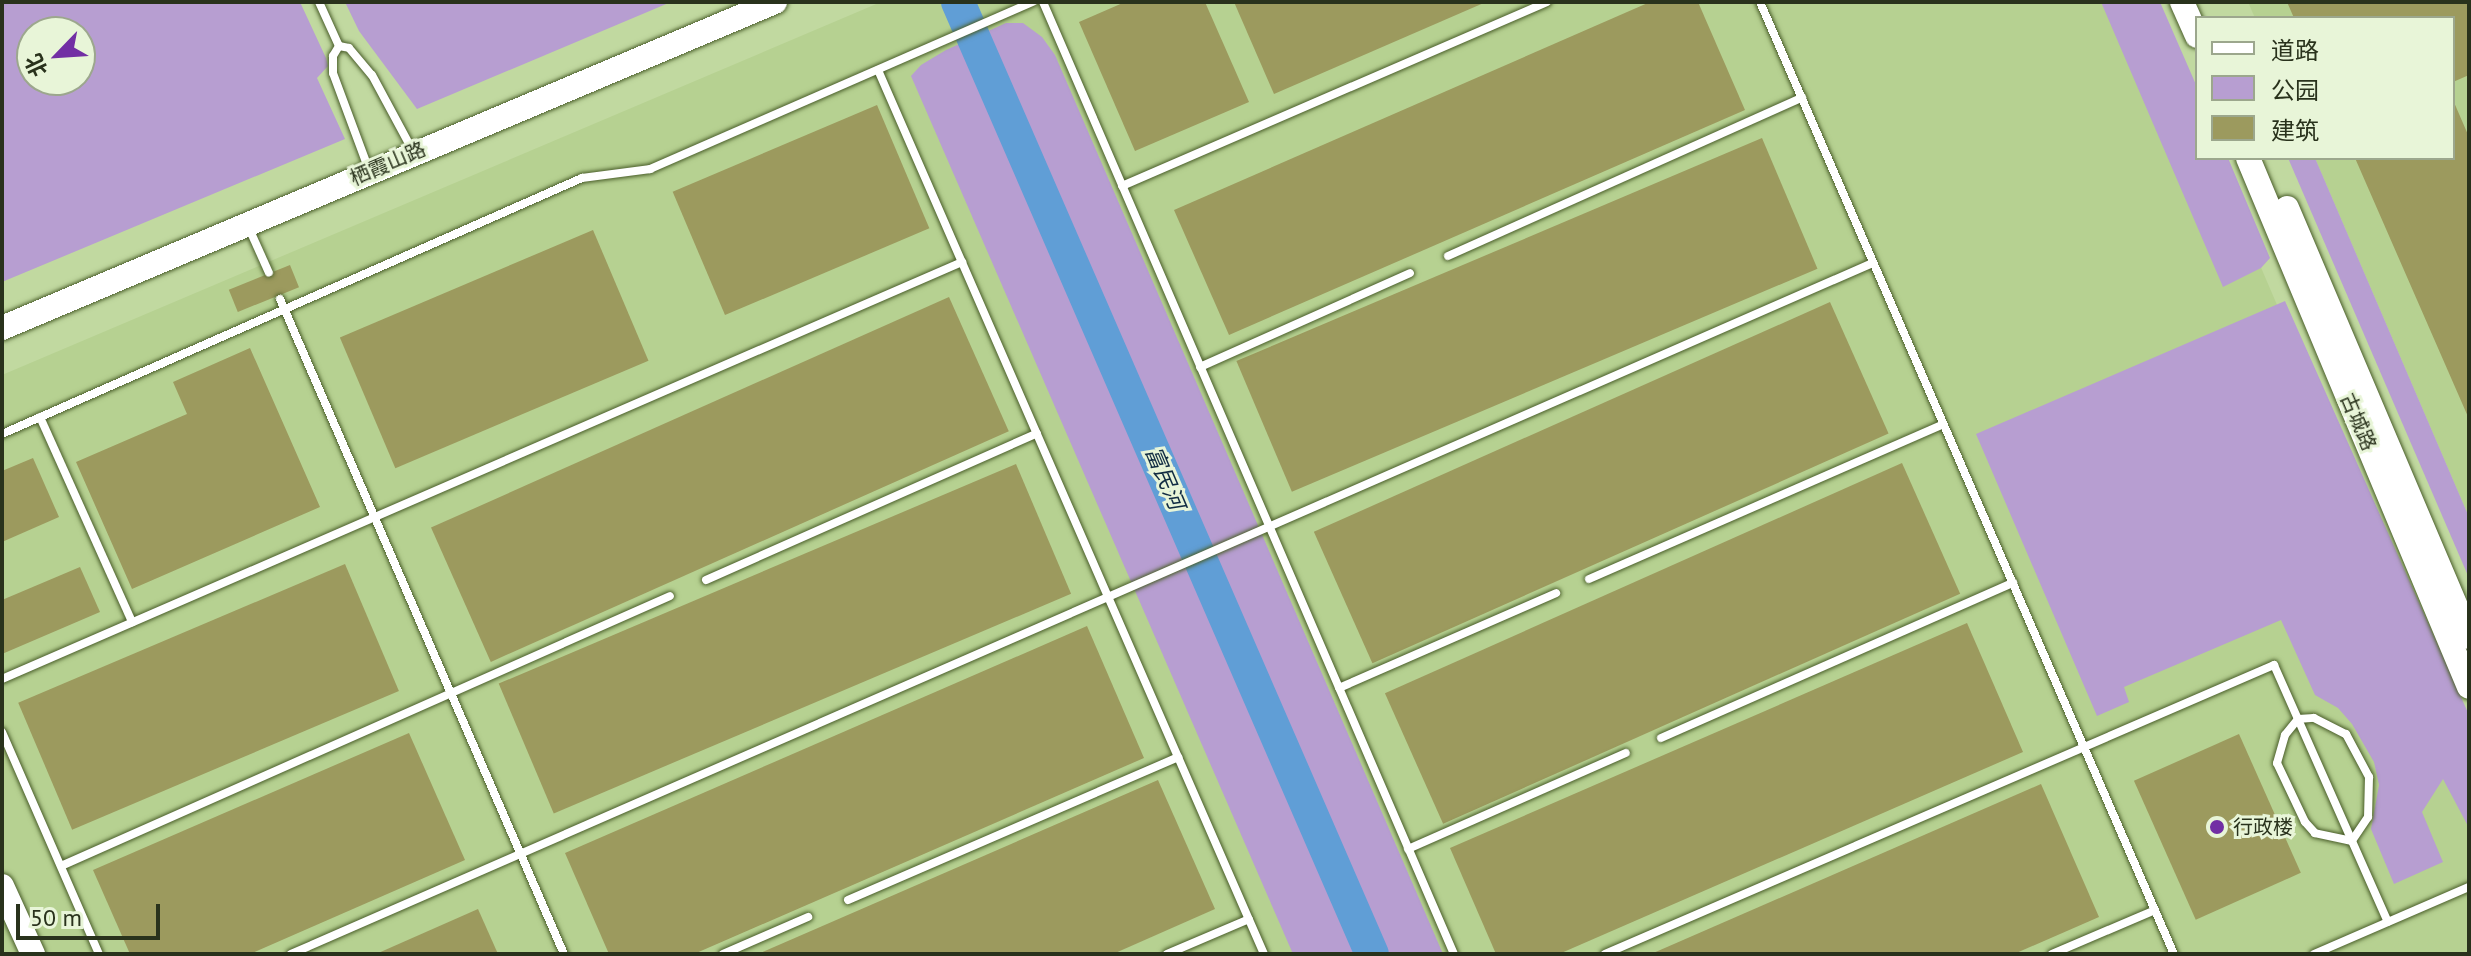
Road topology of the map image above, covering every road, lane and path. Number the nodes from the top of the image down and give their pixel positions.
1 (319, 2) edge
2 (775, 2) edge
3 (1033, 2) edge
4 (1043, 2) edge
5 (1547, 2) edge
6 (1760, 2) edge
7 (2182, 2) edge
8 (2195, 31) edge
9 (339, 46) junction
10 (878, 70) junction
11 (1802, 98) junction
12 (414, 153) junction
13 (2249, 160) edge
14 (2267, 160) edge
15 (370, 172) junction
16 (1122, 186) junction
17 (248, 225) junction
18 (1448, 256) dead end
19 (962, 262) junction
20 (1873, 263) junction
21 (269, 273) dead end
22 (1410, 273) dead end
23 (280, 299) dead end
24 (284, 309) junction
25 (2, 328) edge
26 (1200, 367) junction
27 (40, 417) junction
28 (1943, 424) junction
29 (1037, 433) junction
30 (2, 434) edge
31 (375, 517) junction
32 (1269, 527) junction
33 (1589, 579) dead end
34 (706, 580) dead end
35 (2013, 583) junction
36 (1556, 593) dead end
37 (670, 596) dead end
38 (1108, 597) junction
39 (132, 622) junction
40 (2469, 637) edge
41 (2, 679) edge
42 (2469, 687) edge
43 (1339, 688) junction
44 (450, 692) junction
45 (2298, 719) junction
46 (2, 732) edge
47 (1661, 738) dead end
48 (2084, 747) junction
49 (1626, 753) dead end
50 (1178, 757) junction
51 (2352, 841) junction
52 (1408, 849) junction
53 (521, 854) junction
54 (61, 866) junction
55 (2, 886) edge
56 (2469, 887) edge
57 (848, 900) dead end
58 (2155, 910) junction
59 (808, 917) dead end
60 (1249, 919) junction
61 (2388, 922) junction
62 (33, 954) edge
63 (99, 954) edge
64 (291, 954) edge
65 (564, 954) edge
66 (723, 954) edge
67 (1167, 954) edge
68 (1264, 954) edge
69 (1454, 954) edge
70 (1605, 954) edge
71 (2052, 954) edge
72 (2174, 954) edge
73 (2314, 954) edge

1 - 9 lane
2 - 12 main road, 栖霞山路
3 - 10 lane
4 - 16 lane
5 - 16 lane
6 - 11 lane
7 - 8 main road
9 - 12 lane
9 - 15 lane
10 - 19 lane
10 - 24 lane
11 - 18 lane
11 - 20 lane
12 - 15 main road, 栖霞山路
13 - 42 main road, 古城路
14 - 40 main road, 古城路
15 - 17 main road, 栖霞山路
16 - 26 lane
17 - 21 lane
17 - 25 main road, 栖霞山路
19 - 29 lane
19 - 31 lane
20 - 28 lane
20 - 32 lane
22 - 26 lane
23 - 24 lane
24 - 27 lane
24 - 31 lane
26 - 32 lane
27 - 30 lane
27 - 39 lane
28 - 33 lane
28 - 35 lane
29 - 34 lane
29 - 38 lane
31 - 39 lane
31 - 44 lane
32 - 38 lane
32 - 43 lane
35 - 47 lane
35 - 48 lane
36 - 43 lane
37 - 44 lane
38 - 50 lane
38 - 53 lane
39 - 41 lane
43 - 52 lane
44 - 53 lane
44 - 54 lane
45 - 48 lane
45 - 51 lane
45 - 51 lane
45 - 51 lane
46 - 54 lane
48 - 58 lane
48 - 70 lane
49 - 52 lane
50 - 57 lane
50 - 60 lane
51 - 61 lane
52 - 69 lane
53 - 64 lane
53 - 65 lane
54 - 63 lane
55 - 62 main road
56 - 61 lane
58 - 71 lane
58 - 72 lane
59 - 66 lane
60 - 67 lane
60 - 68 lane
61 - 73 lane

